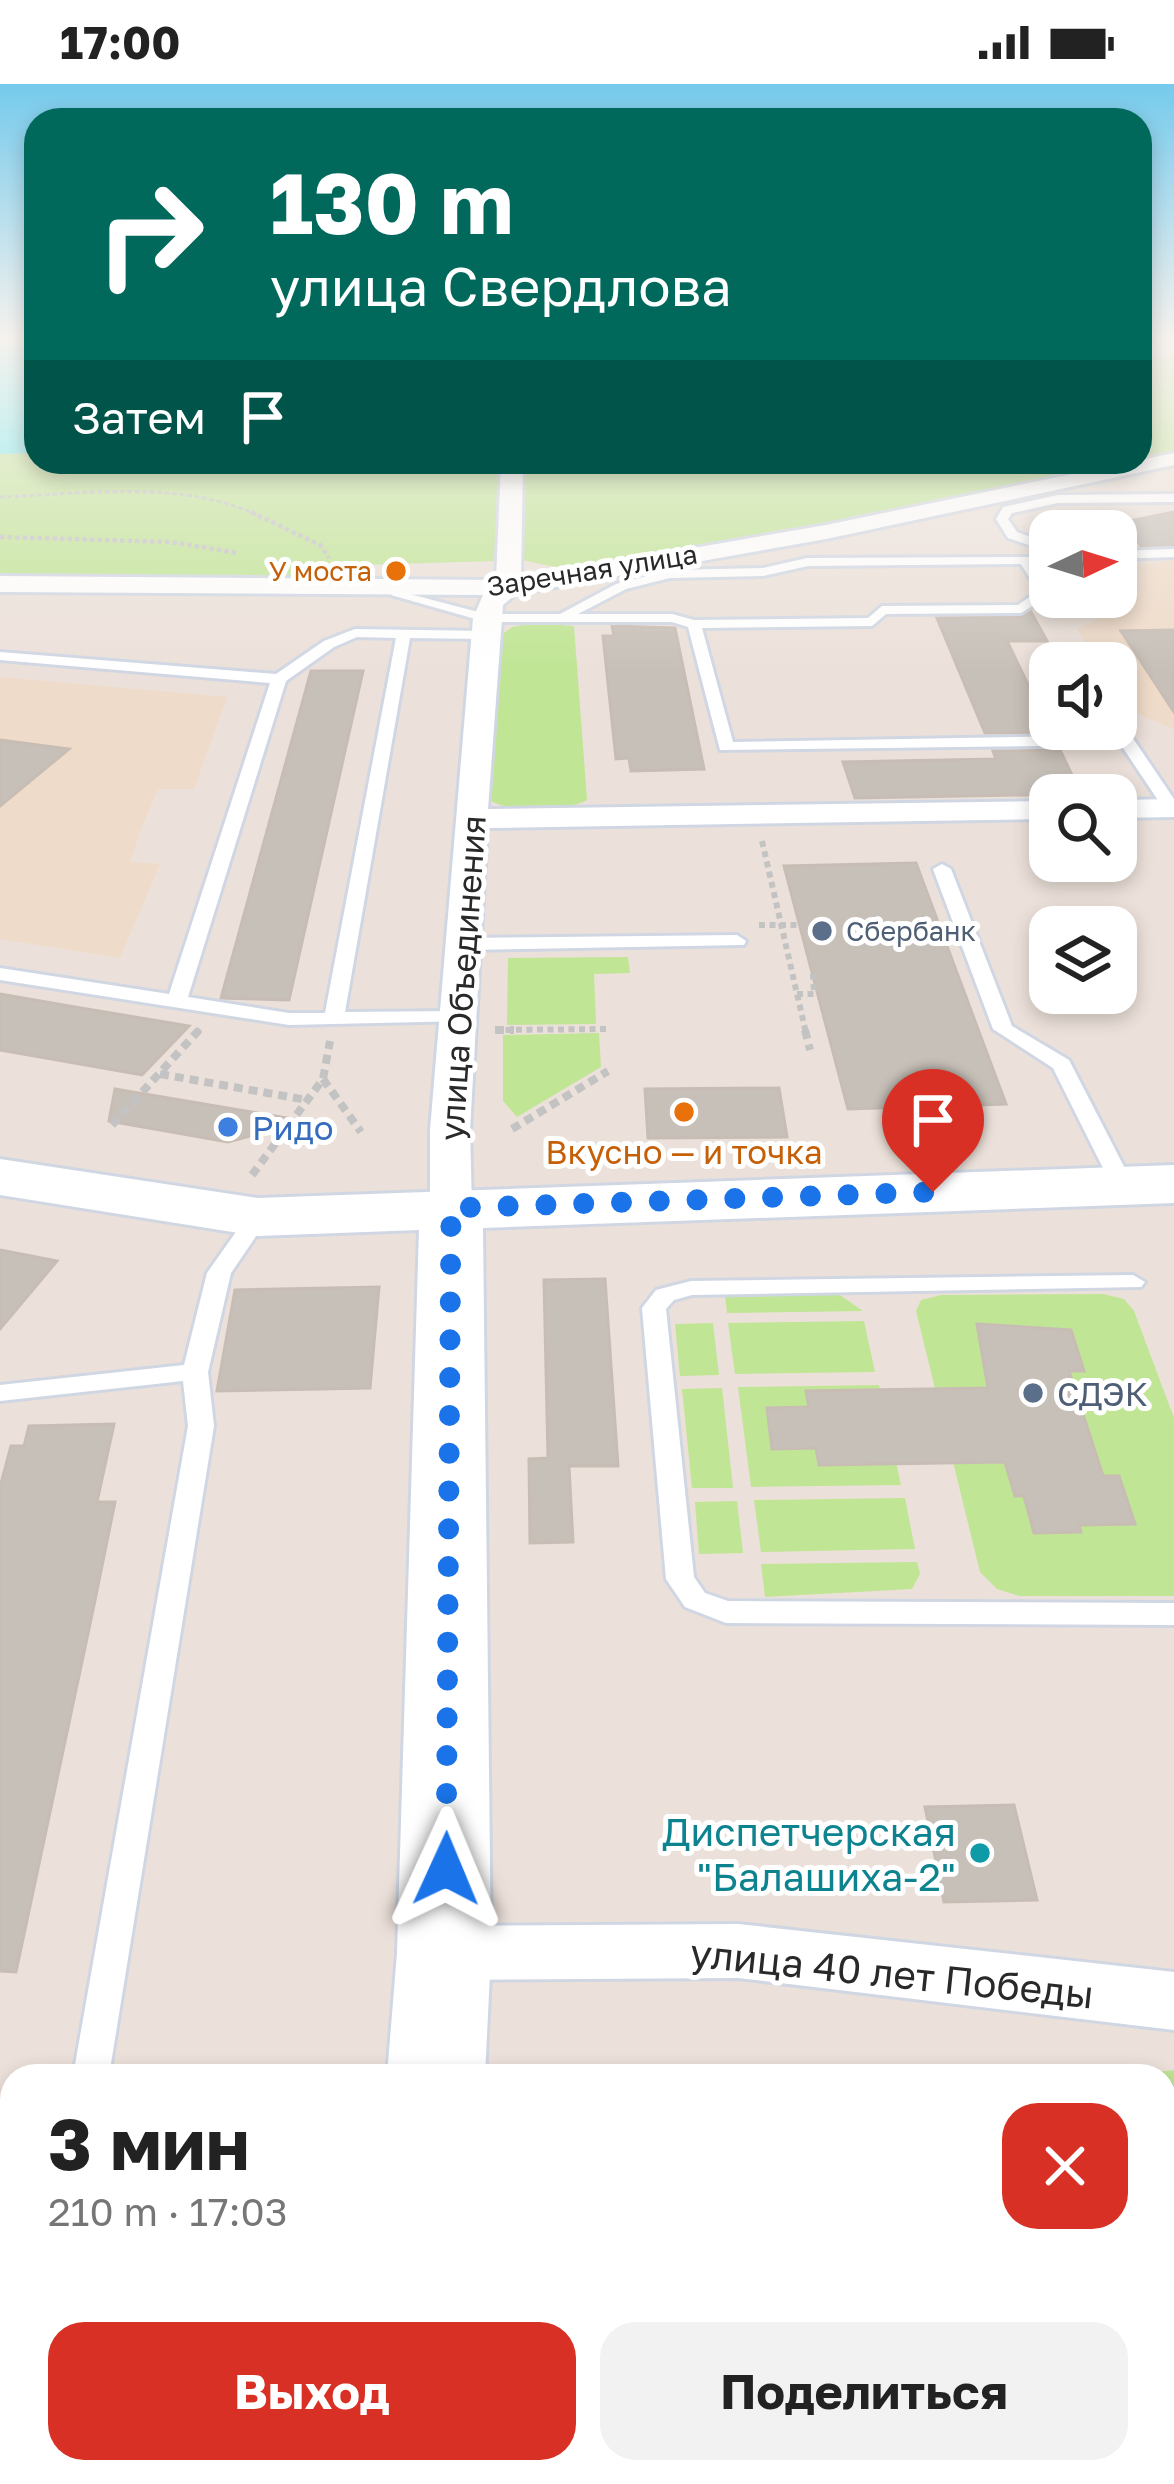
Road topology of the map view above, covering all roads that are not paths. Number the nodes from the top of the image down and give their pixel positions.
1 (512, 474) edge
2 (1101, 474) edge
3 (1174, 497) edge
4 (979, 499) junction
5 (1006, 510) junction
6 (1029, 541) edge
7 (1174, 553) edge
8 (1137, 554) edge
9 (0, 584) edge
10 (508, 588) junction
11 (398, 595) dead end
12 (563, 618) junction
13 (694, 624) junction
14 (485, 627) junction
15 (403, 637) junction
16 (0, 656) edge
17 (279, 680) junction
18 (1173, 808) edge
19 (1137, 809) edge
20 (1029, 810) edge
21 (472, 819) junction
22 (942, 869) dead end
23 (737, 940) dead end
24 (463, 944) junction
25 (0, 974) edge
26 (177, 1001) junction
27 (458, 1017) junction
28 (334, 1018) junction
29 (0, 1177) edge
30 (1149, 1185) edge
31 (254, 1197) junction
32 (451, 1208) junction
33 (1133, 1282) dead end
34 (195, 1372) junction
35 (0, 1393) edge
36 (1174, 1614) edge
37 (445, 1953) junction
38 (1174, 2001) edge
39 (93, 2064) edge
40 (437, 2064) edge

1 - 10 street
2 - 4 street, Заречная улица
3 - 5 lane
4 - 5 lane
4 - 10 street, Заречная улица
5 - 6 lane
7 - 8 lane
9 - 10 street, Заречная улица
10 - 14 street
11 - 14 lane
12 - 13 lane
12 - 13 lane
12 - 14 lane
13 - 18 lane
14 - 15 lane
14 - 21 street, улица Объединения
15 - 17 lane
15 - 28 lane
16 - 17 lane
17 - 26 lane
18 - 19 street
20 - 21 street
21 - 24 street, улица Объединения
22 - 30 lane
23 - 24 lane
24 - 27 street, улица Объединения
25 - 26 lane
26 - 28 lane
27 - 28 lane
27 - 32 street, улица Объединения
29 - 31 main road
30 - 32 main road
31 - 32 main road
31 - 34 lane
32 - 37 main road, улица Объединения
33 - 36 lane
34 - 35 lane
34 - 39 lane
37 - 38 street, улица 40 лет Победы
37 - 40 main road

